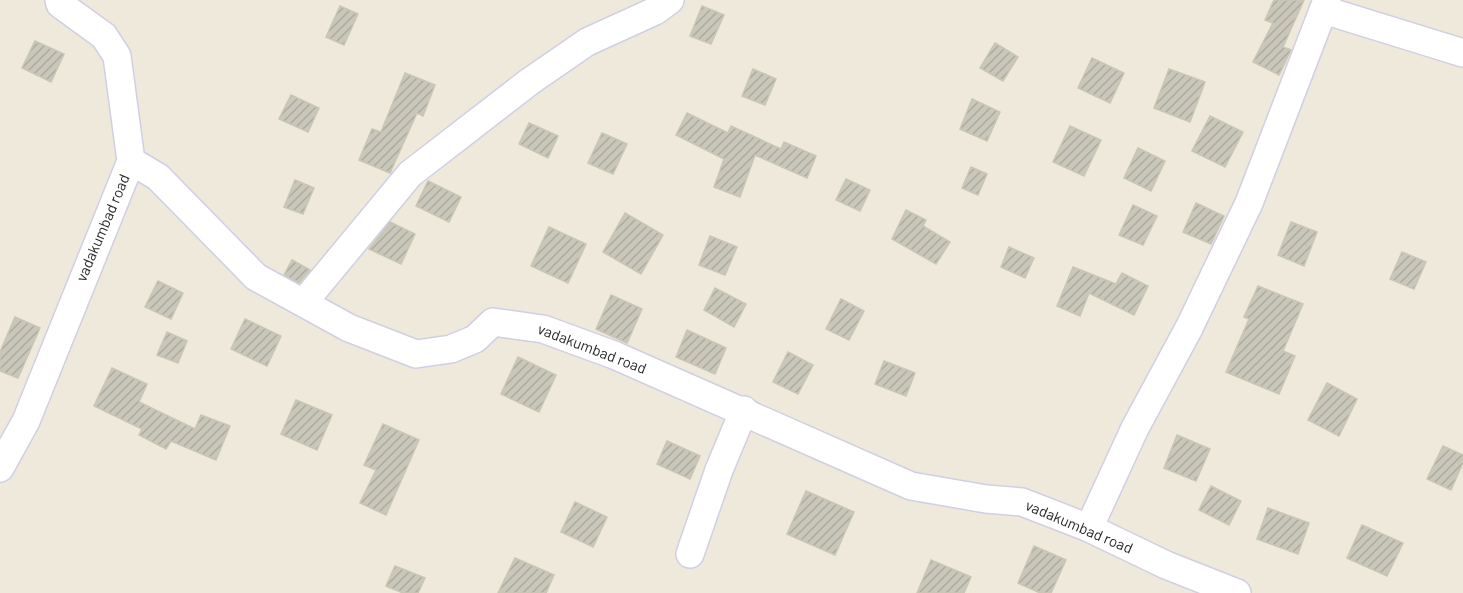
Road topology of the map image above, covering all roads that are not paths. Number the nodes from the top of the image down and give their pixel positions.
1 (59, 0) edge
2 (670, 0) edge
3 (1326, 5) edge
4 (1463, 53) edge
5 (131, 161) junction
6 (304, 302) junction
7 (744, 410) junction
8 (0, 468) edge
9 (1089, 528) junction
10 (690, 554) dead end
11 (1237, 593) edge

1 - 5 street
2 - 6 street
3 - 4 street
3 - 9 street
5 - 6 street, vadakumbad road
5 - 8 street, vadakumbad road
6 - 7 street, vadakumbad road
7 - 9 street, vadakumbad road
7 - 10 street
9 - 11 street, vadakumbad road

